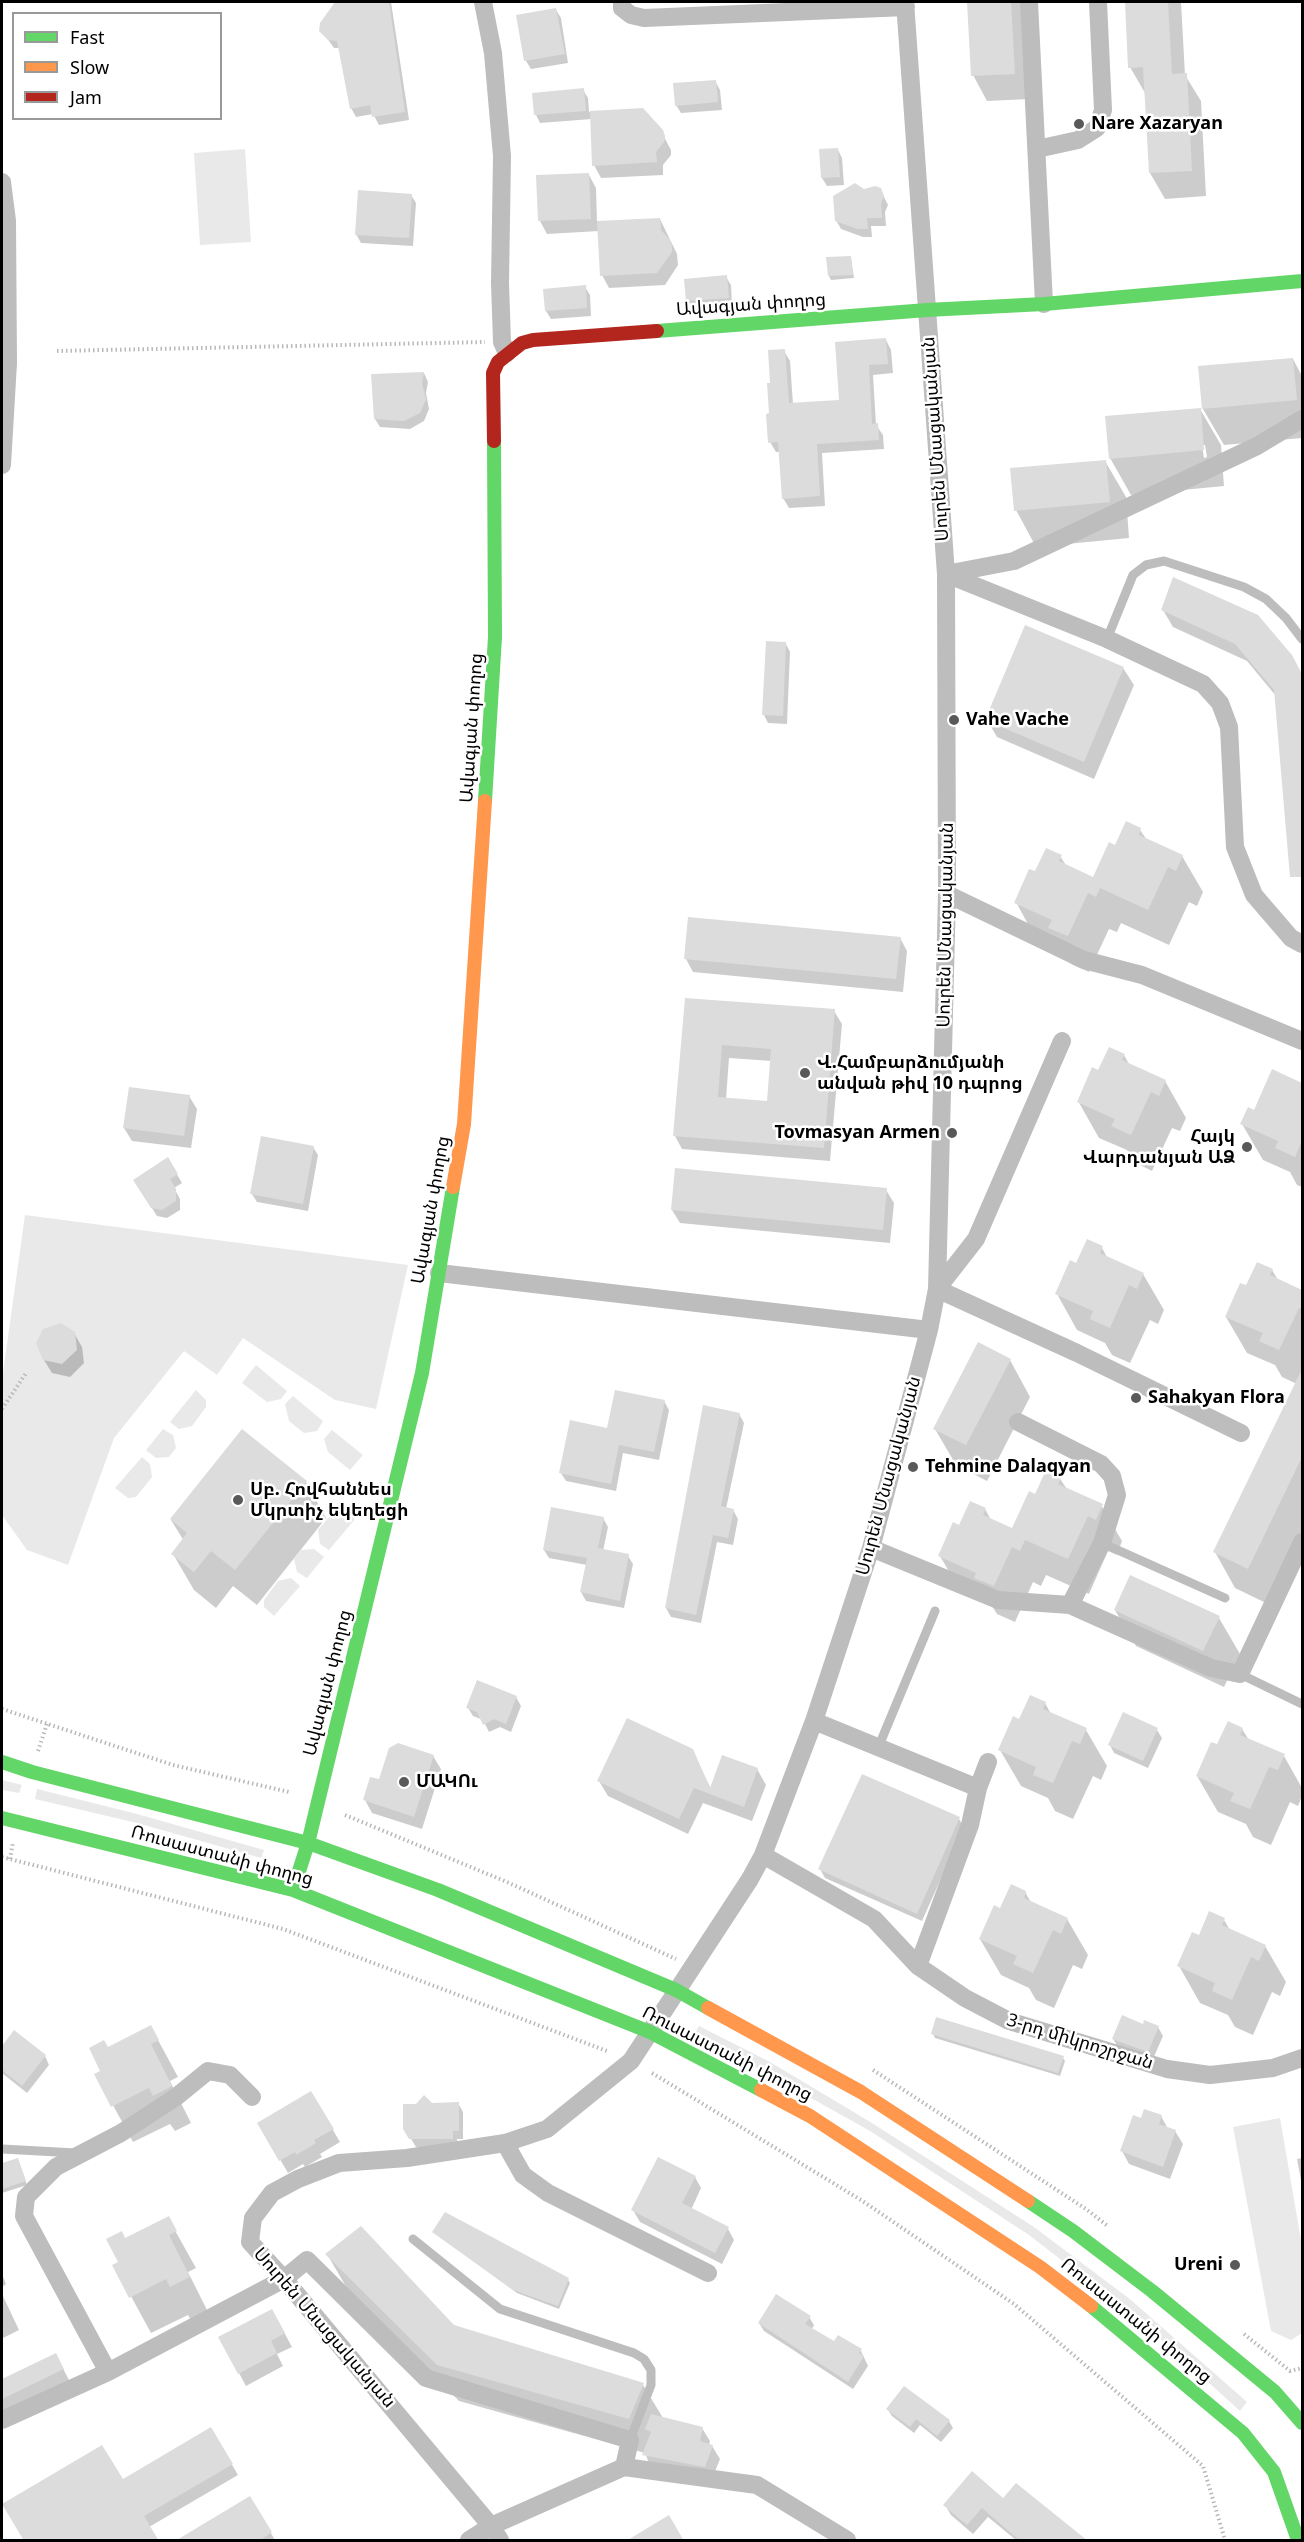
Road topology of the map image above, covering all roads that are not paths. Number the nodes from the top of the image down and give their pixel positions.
1 (483, 2) edge
2 (622, 2) edge
3 (1029, 2) edge
4 (1098, 2) edge
5 (906, 4) edge
6 (759, 7) edge
7 (698, 9) edge
8 (1036, 149) junction
9 (2, 182) edge
10 (1302, 281) edge
11 (1044, 304) junction
12 (927, 309) junction
13 (505, 348) junction
14 (5, 363) edge
15 (1302, 419) edge
16 (2, 465) edge
17 (946, 574) junction
18 (1107, 639) junction
19 (1302, 639) edge
20 (947, 894) junction
21 (1302, 944) edge
22 (1062, 1041) dead end
23 (1302, 1041) edge
24 (439, 1273) junction
25 (937, 1289) junction
26 (929, 1330) junction
27 (1018, 1422) dead end
28 (1241, 1433) dead end
29 (1302, 1542) edge
30 (1102, 1543) junction
31 (871, 1548) junction
32 (1225, 1598) dead end
33 (1070, 1605) junction
34 (935, 1611) dead end
35 (1240, 1674) junction
36 (1302, 1704) edge
37 (814, 1721) junction
38 (878, 1748) junction
39 (2, 1762) edge
40 (988, 1762) dead end
41 (978, 1788) junction
42 (2, 1818) edge
43 (308, 1843) junction
44 (763, 1855) junction
45 (293, 1890) junction
46 (918, 1966) junction
47 (676, 1990) junction
48 (650, 2032) junction
49 (1302, 2058) edge
50 (252, 2097) dead end
51 (505, 2142) junction
52 (2, 2149) edge
53 (81, 2154) junction
54 (413, 2239) dead end
55 (708, 2273) dead end
56 (284, 2279) junction
57 (108, 2372) junction
58 (2, 2420) edge
59 (1302, 2423) edge
60 (630, 2440) junction
61 (624, 2467) junction
62 (496, 2533) edge
63 (469, 2541) edge
64 (847, 2541) edge
65 (1298, 2541) edge

1 - 13 street
2 - 7 street
3 - 8 street
4 - 8 street
5 - 6 street
5 - 12 street, Սուրեն Մնացականյան
6 - 7 street
8 - 11 street
9 - 14 street
10 - 11 main road, Ավագյան փողոց
11 - 12 main road, Ավագյան փողոց
12 - 13 main road, Ավագյան փողոց
12 - 17 street, Սուրեն Մնացականյան
13 - 24 main road, Ավագյան փողոց
14 - 16 street
15 - 17 street
17 - 18 street
17 - 20 street, Սուրեն Մնացականյան
18 - 19 lane
18 - 21 street
20 - 23 street
20 - 25 street, Սուրեն Մնացականյան
22 - 25 street
24 - 26 street
24 - 43 main road, Ավագյան փողոց
25 - 26 street, Սուրեն Մնացականյան
25 - 28 street
26 - 31 street, Սուրեն Մնացականյան
27 - 30 street
29 - 35 street
30 - 32 lane
30 - 33 street
31 - 33 street
31 - 37 street, Սուրեն Մնացականյան
33 - 35 street
34 - 38 lane
35 - 36 lane
37 - 38 street
37 - 44 street, Սուրեն Մնացականյան
38 - 41 street
39 - 43 main road, Ռուսաստանի փողոց
40 - 41 street
41 - 46 street
42 - 45 main road, Ռուսաստանի փողոց
43 - 45 main road, Ավագյան փողոց
43 - 47 main road, Ռուսաստանի փողոց
44 - 46 street, 3-րդ միկրոշրջան
44 - 47 street, Սուրեն Մնացականյան
45 - 48 main road, Ռուսաստանի փողոց
46 - 49 street, 3-րդ միկրոշրջան
47 - 48 street, Սուրեն Մնացականյան
47 - 59 main road, Ռուսաստանի փողոց
48 - 51 street, Սուրեն Մնացականյան
48 - 65 main road, Ռուսաստանի փողոց
50 - 53 street
51 - 55 street
51 - 56 street, Սուրեն Մնացականյան
52 - 53 lane
53 - 57 street
54 - 60 lane
56 - 57 street
56 - 60 street
56 - 62 street, Սուրեն Մնացականյան
57 - 58 street
60 - 61 street
61 - 62 street
61 - 64 street
62 - 63 street

